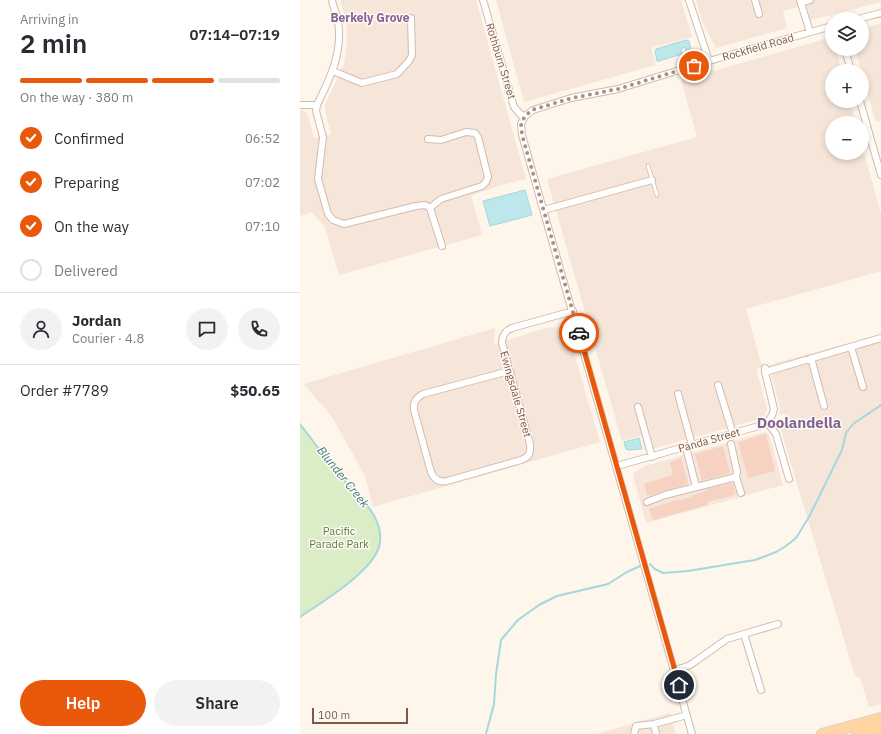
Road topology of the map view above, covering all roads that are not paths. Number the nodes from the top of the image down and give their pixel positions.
1 (332, 0) edge
2 (483, 0) edge
3 (690, 0) edge
4 (755, 0) edge
5 (810, 0) edge
6 (800, 1) edge
7 (881, 13) edge
8 (758, 14) dead end
9 (869, 16) edge
10 (411, 18) dead end
11 (825, 28) edge
12 (810, 32) junction
13 (709, 61) junction
14 (333, 71) junction
15 (300, 105) edge
16 (317, 106) junction
17 (862, 108) edge
18 (525, 116) junction
19 (428, 139) dead end
20 (648, 166) dead end
21 (881, 175) edge
22 (652, 180) junction
23 (656, 195) dead end
24 (430, 208) junction
25 (544, 210) junction
26 (442, 246) dead end
27 (573, 311) junction
28 (881, 338) edge
29 (851, 347) junction
30 (811, 358) junction
31 (509, 371) junction
32 (718, 385) dead end
33 (863, 387) dead end
34 (678, 394) dead end
35 (824, 406) dead end
36 (638, 407) dead end
37 (767, 422) junction
38 (733, 434) junction
39 (731, 444) dead end
40 (689, 446) junction
41 (652, 457) junction
42 (617, 466) junction
43 (736, 477) junction
44 (789, 479) dead end
45 (696, 486) junction
46 (741, 493) dead end
47 (647, 502) dead end
48 (778, 624) dead end
49 (744, 634) junction
50 (675, 670) junction
51 (761, 690) dead end
52 (687, 715) junction
53 (881, 718) edge
54 (654, 724) junction
55 (881, 728) edge
56 (634, 734) edge
57 (656, 734) edge
58 (692, 734) edge
59 (822, 734) edge
60 (857, 734) edge

1 - 14 street
2 - 18 street, Rothburn Street
3 - 13 street
4 - 8 street
5 - 6 street
6 - 12 street
7 - 9 street
10 - 14 street
11 - 12 street, Rockfield Road
12 - 13 street, Rockfield Road
13 - 18 street, Rockfield Road
14 - 16 street
15 - 16 street
16 - 24 street
17 - 21 street
18 - 25 street
19 - 24 street
20 - 22 lane
22 - 23 lane
22 - 25 street
24 - 26 street
25 - 27 street
27 - 31 street, Ewingsdale Street
27 - 42 street
28 - 29 street
29 - 30 street
29 - 33 street
30 - 35 street
30 - 37 street
31 - 31 street, Ewingsdale Street
32 - 38 street
34 - 40 street
36 - 41 street
37 - 38 street, Panda Street
37 - 44 street
38 - 40 street, Panda Street
39 - 43 street
40 - 41 street, Panda Street
40 - 45 street
41 - 42 street, Panda Street
42 - 50 street
43 - 45 street
43 - 46 street
45 - 47 street
48 - 49 street
49 - 50 street
49 - 51 street
50 - 52 street
52 - 54 street
52 - 58 street
53 - 59 main road
54 - 56 street
54 - 57 street
55 - 60 main road

